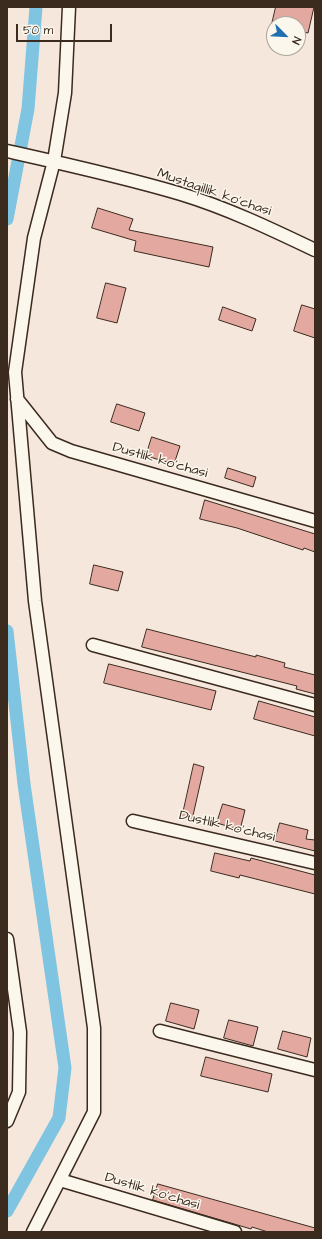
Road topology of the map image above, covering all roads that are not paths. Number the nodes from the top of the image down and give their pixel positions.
1 (69, 7) edge
2 (7, 152) edge
3 (54, 161) junction
4 (315, 250) edge
5 (17, 399) junction
6 (315, 521) edge
7 (93, 645) dead end
8 (315, 705) edge
9 (133, 821) dead end
10 (315, 862) edge
11 (7, 939) edge
12 (160, 1031) dead end
13 (315, 1070) edge
14 (7, 1121) edge
15 (60, 1180) junction
16 (33, 1232) edge
17 (235, 1232) edge

1 - 3 street
2 - 3 street, Mustaqillik ko'chasi
3 - 4 street, Mustaqillik ko'chasi
3 - 5 street
5 - 6 street, Dustlik ko'chasi
5 - 15 street
7 - 8 street
9 - 10 street, Dustlik ko'chasi
11 - 14 street
12 - 13 street
15 - 16 street
15 - 17 street, Dustlik ko'chasi

